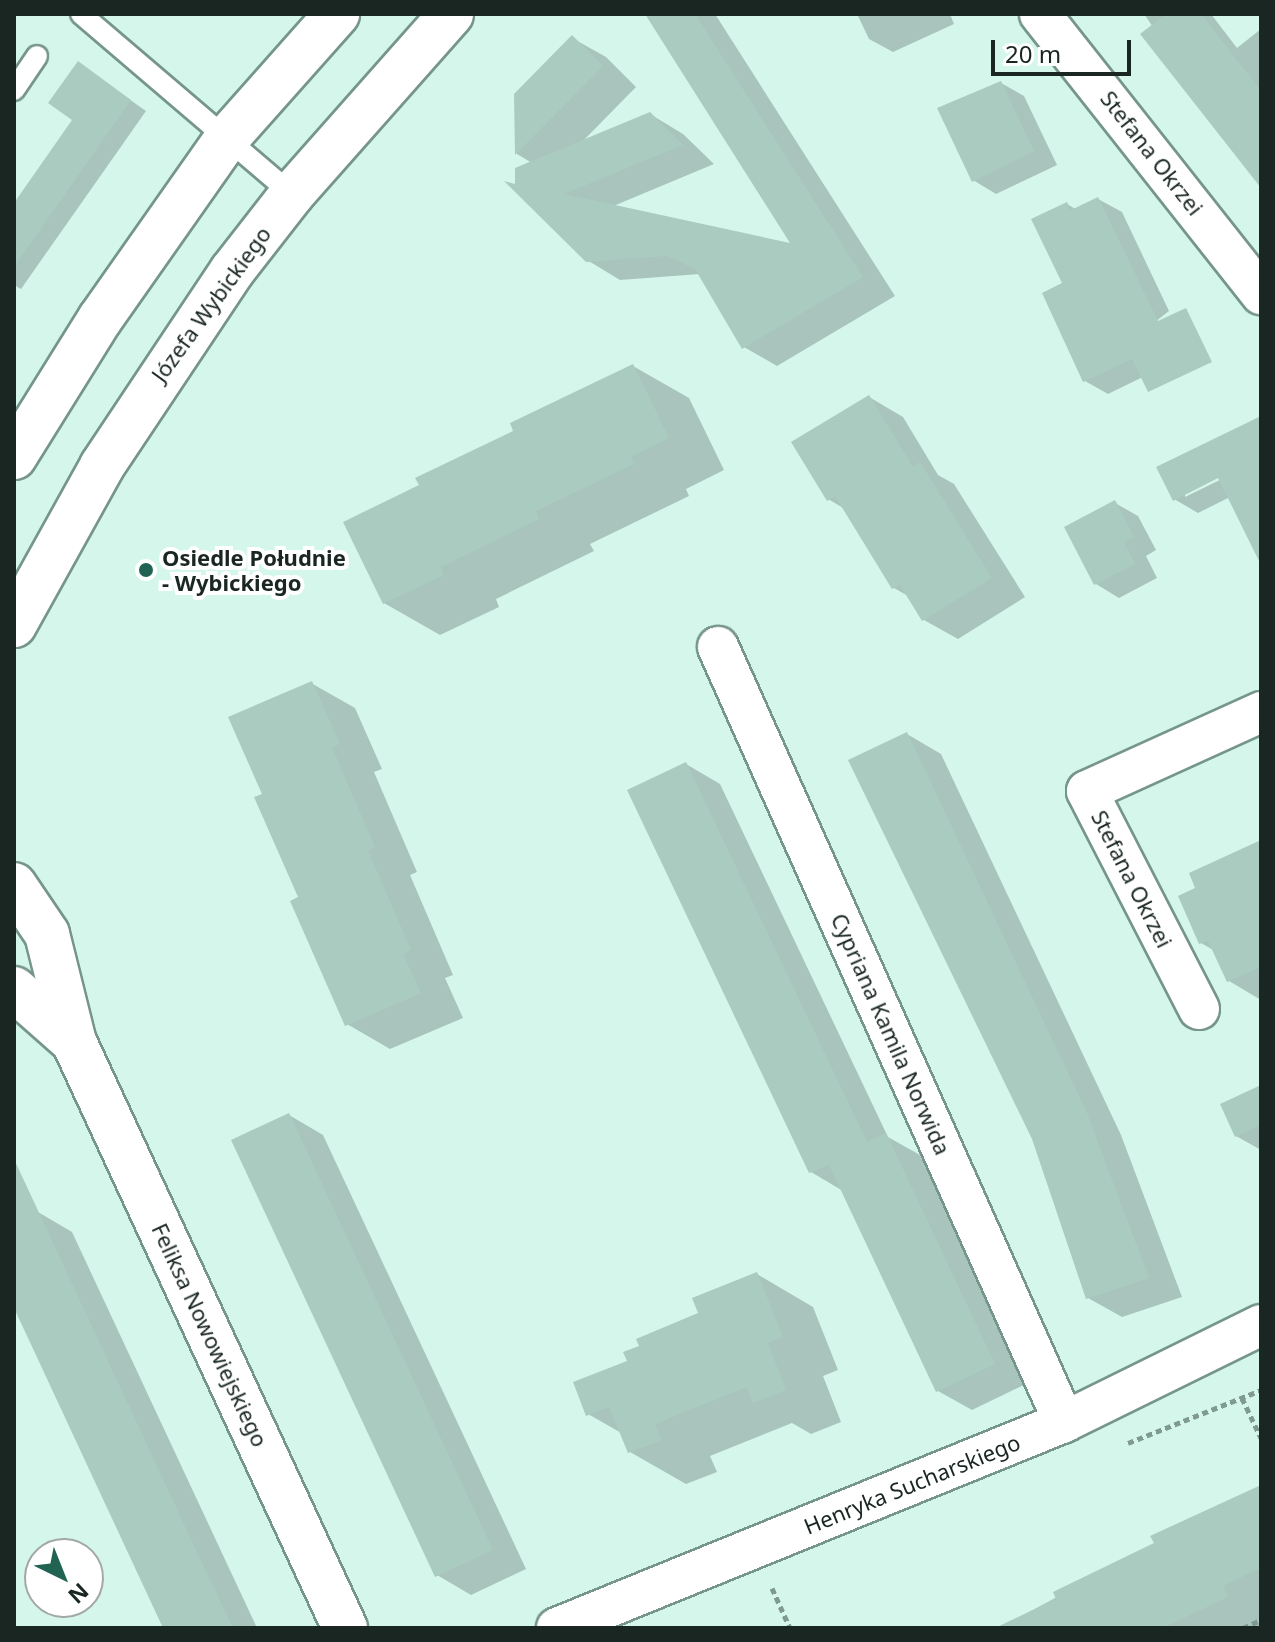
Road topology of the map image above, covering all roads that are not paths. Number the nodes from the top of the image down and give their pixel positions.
1 (337, 14) edge
2 (451, 14) edge
3 (1040, 14) edge
4 (86, 16) edge
5 (37, 56) dead end
6 (14, 90) edge
7 (227, 138) junction
8 (292, 194) junction
9 (1261, 294) edge
10 (14, 457) edge
11 (14, 625) edge
12 (718, 647) dead end
13 (1261, 712) edge
14 (14, 885) edge
15 (14, 989) edge
16 (1199, 1009) dead end
17 (74, 1042) junction
18 (1261, 1325) edge
19 (1064, 1422) junction
20 (345, 1628) edge
21 (557, 1628) edge

1 - 7 street
2 - 8 street, Józefa Wybickiego
3 - 9 street, Stefana Okrzei
4 - 7 lane
5 - 6 lane
7 - 8 lane
7 - 10 street
8 - 11 street, Józefa Wybickiego
12 - 19 street, Cypriana Kamila Norwida
13 - 16 street, Stefana Okrzei
14 - 17 street, Feliksa Nowowiejskiego
15 - 17 street, Feliksa Nowowiejskiego
17 - 20 street, Feliksa Nowowiejskiego
18 - 19 street, Henryka Sucharskiego
19 - 21 street, Henryka Sucharskiego

